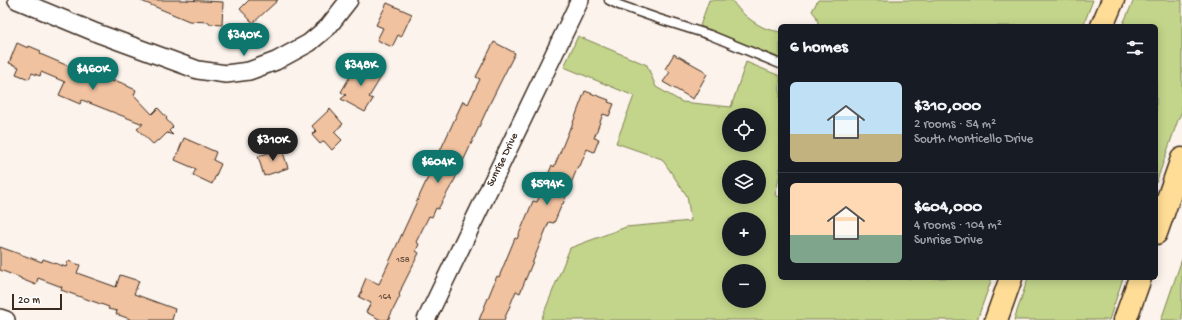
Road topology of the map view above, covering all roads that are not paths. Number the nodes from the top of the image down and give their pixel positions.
1 (17, 0) edge
2 (349, 0) edge
3 (580, 0) edge
4 (610, 0) edge
5 (1113, 0) edge
6 (1103, 24) edge
7 (778, 63) edge
8 (1182, 159) edge
9 (1158, 227) edge
10 (1010, 280) edge
11 (1139, 280) edge
12 (0, 318) edge
13 (6, 320) edge
14 (426, 320) edge
15 (996, 320) edge
16 (1125, 320) edge

1 - 2 street
3 - 14 street, Sunrise Drive
4 - 7 lane
5 - 6 highway
8 - 9 highway
10 - 15 highway
11 - 16 highway
12 - 13 street

